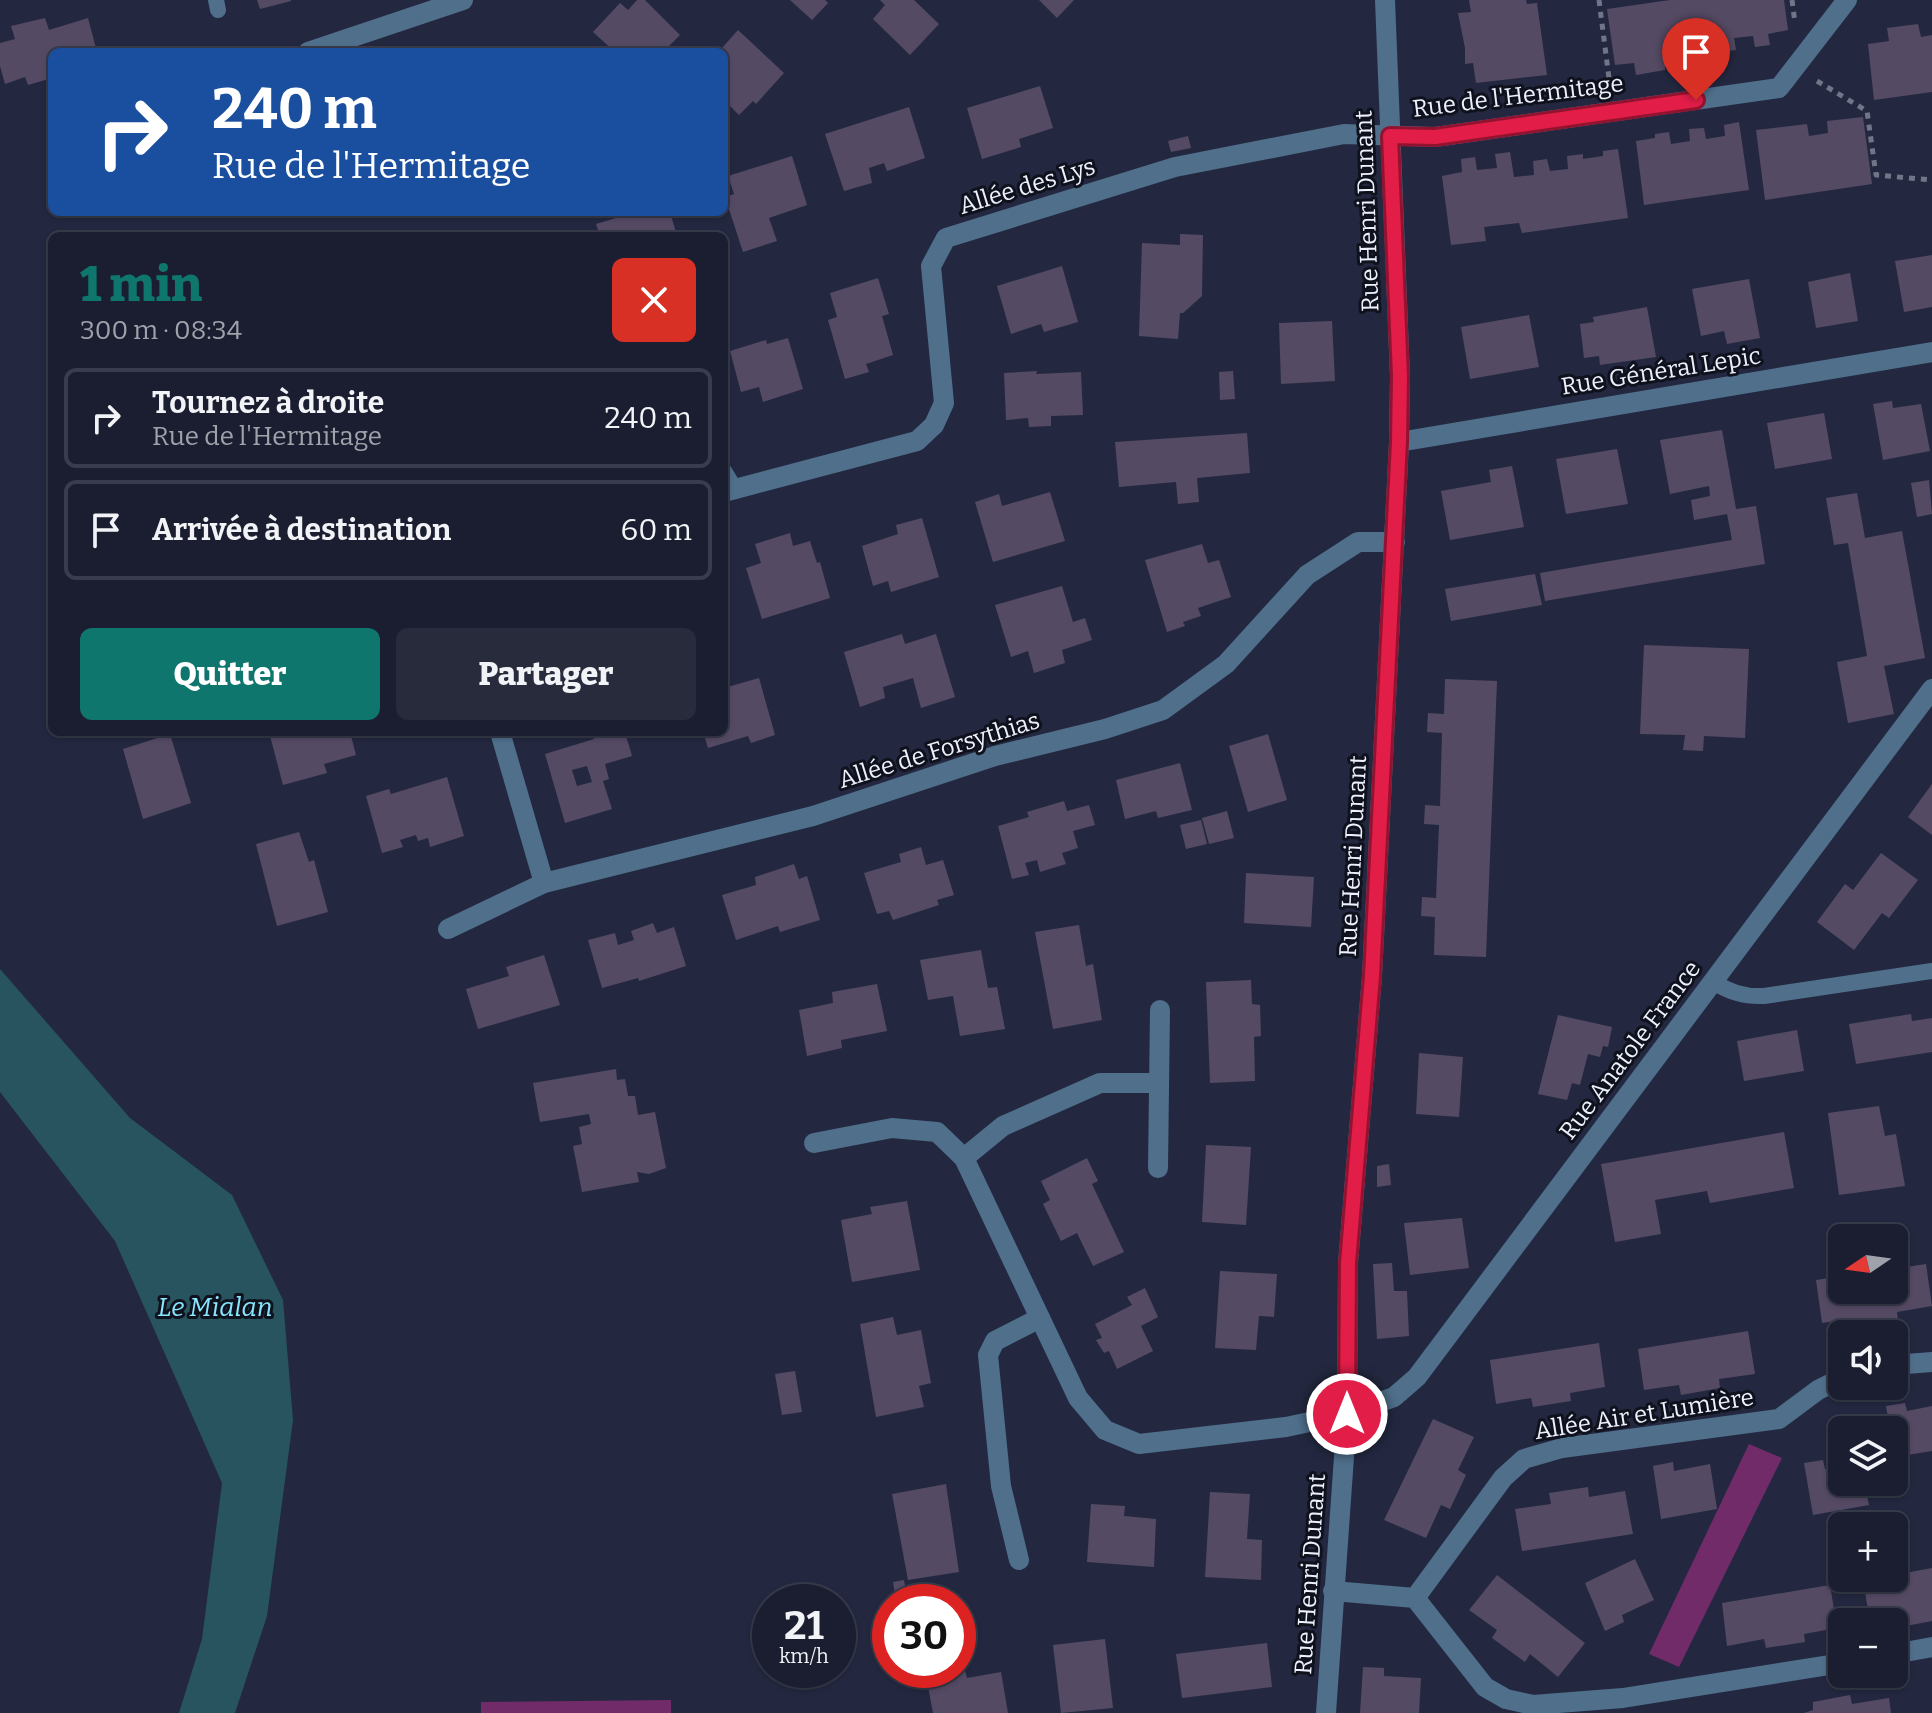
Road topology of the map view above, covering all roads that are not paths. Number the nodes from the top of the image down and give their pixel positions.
1 (463, 0) edge
2 (1385, 0) edge
3 (1847, 0) edge
4 (321, 48) edge
5 (1390, 136) junction
6 (1932, 352) edge
7 (1399, 442) junction
8 (728, 484) edge
9 (1395, 542) junction
10 (1932, 689) edge
11 (501, 736) edge
12 (544, 883) junction
13 (448, 929) dead end
14 (1932, 971) edge
15 (1713, 982) junction
16 (1160, 1010) dead end
17 (1158, 1083) junction
18 (814, 1143) dead end
19 (964, 1158) junction
20 (1158, 1168) dead end
21 (1040, 1318) junction
22 (1932, 1362) edge
23 (1908, 1364) edge
24 (1828, 1385) edge
25 (1347, 1414) junction
26 (1019, 1560) dead end
27 (1333, 1591) junction
28 (1415, 1598) junction
29 (1932, 1647) edge
30 (1908, 1651) edge
31 (1828, 1665) edge
32 (1326, 1713) edge

1 - 4 street
2 - 5 street, Rue Henri Dunant
3 - 5 street, Rue de l'Hermitage
5 - 7 street, Rue Henri Dunant
5 - 8 street, Allée des Lys
6 - 7 street, Rue Général Lepic
7 - 9 street, Rue Henri Dunant
9 - 12 street, Allée de Forsythias
9 - 25 street, Rue Henri Dunant
10 - 15 street, Rue Anatole France
11 - 12 street
12 - 13 street, Allée de Forsythias
14 - 15 lane
15 - 25 street, Rue Anatole France
16 - 17 street
17 - 19 street
17 - 20 street
18 - 19 street
19 - 21 street, Rue Anatole France
21 - 25 street, Rue Anatole France
21 - 26 street
22 - 23 street
24 - 28 street, Allée Air et Lumière
25 - 27 street, Rue Henri Dunant
27 - 28 street
27 - 32 street, Rue Henri Dunant
28 - 31 street
29 - 30 street

